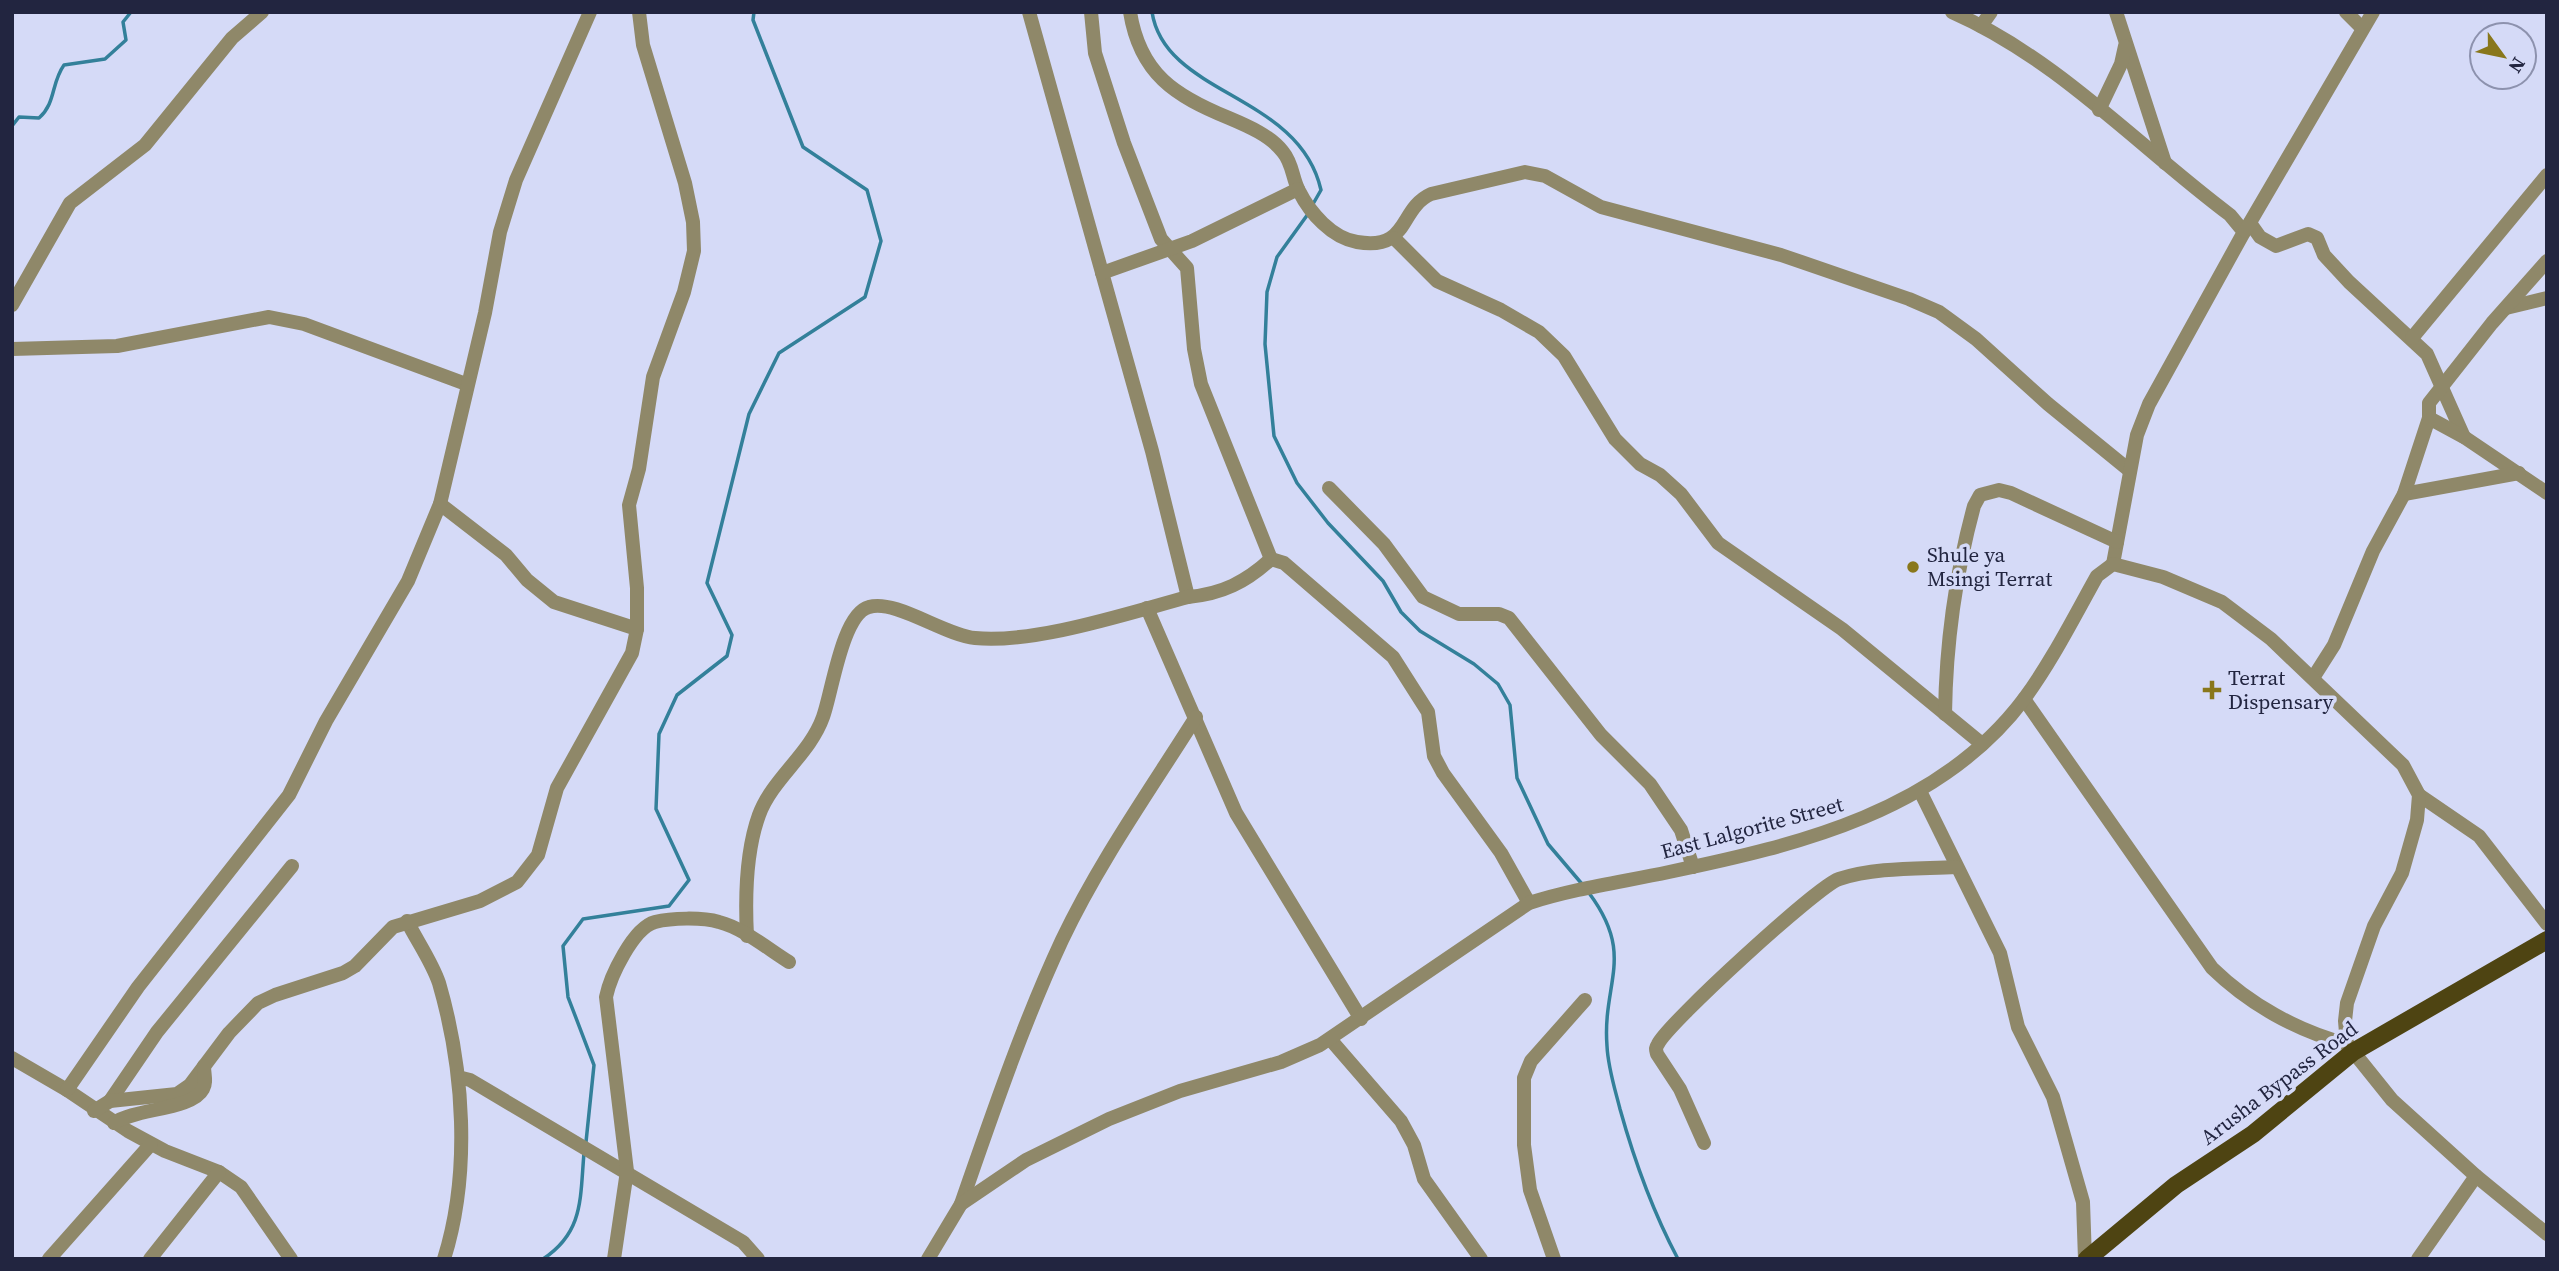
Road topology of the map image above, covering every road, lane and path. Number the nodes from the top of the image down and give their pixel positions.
1 (262, 12) edge
2 (590, 12) edge
3 (639, 12) edge
4 (1029, 12) edge
5 (1091, 12) edge
6 (1130, 12) edge
7 (1952, 12) edge
8 (1991, 12) edge
9 (2116, 12) edge
10 (2346, 12) edge
11 (2373, 12) edge
12 (1981, 26) junction
13 (2362, 28) junction
14 (2125, 45) junction
15 (2099, 110) junction
16 (2166, 164) junction
17 (2547, 176) edge
18 (1297, 189) junction
19 (2247, 228) junction
20 (1394, 238) junction
21 (2266, 242) junction
22 (2236, 246) junction
23 (1167, 250) junction
24 (2547, 261) edge
25 (1102, 273) junction
26 (2547, 298) edge
27 (12, 304) edge
28 (2504, 309) junction
29 (2412, 338) junction
30 (12, 349) edge
31 (466, 384) junction
32 (2442, 386) junction
33 (2429, 418) junction
34 (2464, 437) junction
35 (2129, 470) junction
36 (2519, 473) junction
37 (1329, 488) dead end
38 (2546, 490) edge
39 (2404, 494) junction
40 (440, 504) junction
41 (2117, 542) junction
42 (1271, 559) junction
43 (2113, 564) junction
44 (1188, 597) junction
45 (1147, 608) junction
46 (637, 629) junction
47 (2313, 678) junction
48 (2024, 699) junction
49 (1945, 714) junction
50 (1196, 717) junction
51 (1982, 744) junction
52 (1920, 791) junction
53 (2419, 795) junction
54 (292, 866) dead end
55 (1693, 867) junction
56 (1956, 867) junction
57 (1530, 903) junction
58 (407, 921) junction
59 (2547, 924) edge
60 (747, 936) junction
61 (2547, 940) edge
62 (789, 962) dead end
63 (1585, 1000) dead end
64 (1361, 1019) junction
65 (1330, 1039) junction
66 (2350, 1048) junction
67 (12, 1058) edge
68 (204, 1066) junction
69 (458, 1077) junction
70 (67, 1090) junction
71 (110, 1101) junction
72 (94, 1111) junction
73 (114, 1123) junction
74 (1704, 1143) dead end
75 (151, 1144) junction
76 (979, 1152) junction
77 (626, 1171) junction
78 (219, 1172) junction
79 (2476, 1176) junction
80 (993, 1182) junction
81 (961, 1204) junction
82 (2547, 1234) edge
83 (49, 1259) edge
84 (149, 1259) edge
85 (291, 1259) edge
86 (444, 1259) edge
87 (614, 1259) edge
88 (758, 1259) edge
89 (928, 1259) edge
90 (1481, 1259) edge
91 (1553, 1259) edge
92 (2086, 1259) edge
93 (2418, 1259) edge

1 - 27 street
2 - 31 street
3 - 46 street
4 - 25 street
5 - 23 street
6 - 18 street
7 - 12 street
8 - 12 street
9 - 14 street
10 - 13 street
11 - 13 street
12 - 15 street
13 - 19 street
14 - 15 street
14 - 16 street
15 - 16 street
16 - 19 street
17 - 29 street
18 - 20 street
18 - 23 street
19 - 21 street
19 - 22 street
20 - 35 street
20 - 49 street
21 - 22 street
21 - 29 street
22 - 35 street
23 - 25 street
23 - 42 street
24 - 28 street
25 - 44 street
26 - 28 street
28 - 32 street
29 - 32 street
30 - 31 street
31 - 40 street
32 - 33 street
32 - 34 street
33 - 34 street
33 - 39 street
34 - 36 street
35 - 41 street
36 - 38 street
36 - 39 street
37 - 55 street
39 - 47 street
40 - 46 street
40 - 70 street
41 - 43 street
41 - 49 street
42 - 44 street
42 - 57 street
43 - 47 street
43 - 48 street, East Lalgorite Street
44 - 45 street
45 - 50 street
45 - 60 street
46 - 58 street
47 - 53 street
48 - 51 street, East Lalgorite Street
48 - 66 street
49 - 51 street
50 - 64 street
50 - 76 street
51 - 52 street, East Lalgorite Street
52 - 55 street, East Lalgorite Street
52 - 56 street
53 - 59 street
53 - 66 street
54 - 71 street
55 - 57 street, East Lalgorite Street
56 - 74 street
56 - 92 street
57 - 64 street, East Lalgorite Street
58 - 68 street
58 - 69 street
60 - 62 street
60 - 77 street
61 - 66 main road, Arusha Bypass Road
63 - 91 street
64 - 65 street, East Lalgorite Street
65 - 80 street, East Lalgorite Street
65 - 90 street
66 - 79 street
66 - 92 main road, Arusha Bypass Road
67 - 70 street
68 - 71 street
68 - 73 street
69 - 77 street
69 - 86 street
70 - 72 street
71 - 72 street
72 - 73 street
73 - 75 street
75 - 78 street
75 - 83 street
76 - 80 street
76 - 81 street
77 - 87 street
77 - 88 street
78 - 84 street
78 - 85 street
79 - 82 street
79 - 93 street
80 - 81 street, East Lalgorite Street
81 - 89 street

